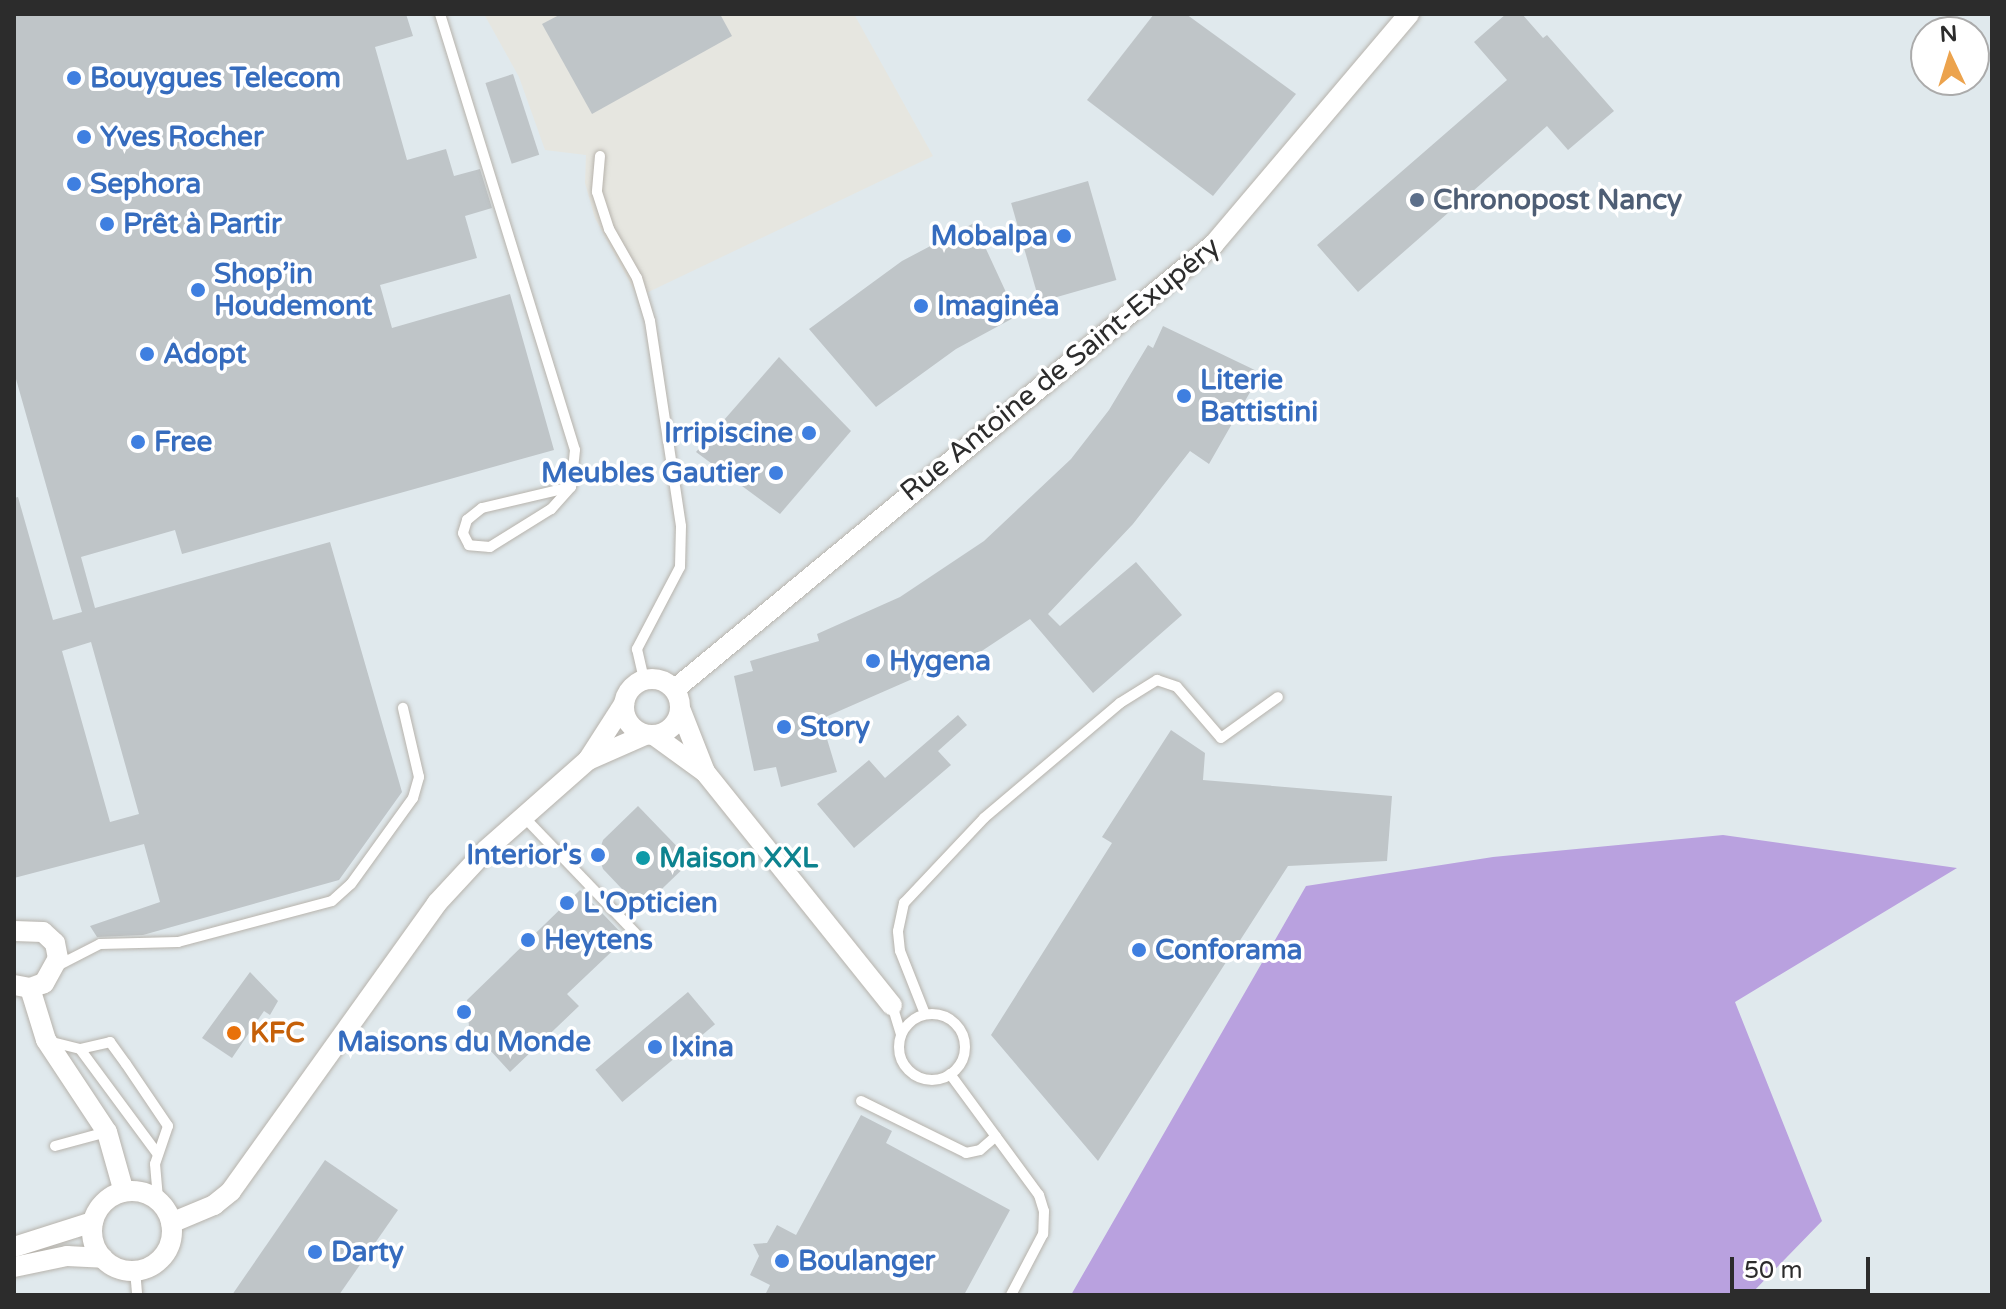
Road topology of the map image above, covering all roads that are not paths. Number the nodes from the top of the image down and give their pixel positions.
1 (440, 14) edge
2 (1409, 14) edge
3 (600, 156) dead end
4 (571, 487) junction
5 (644, 680) junction
6 (675, 689) junction
7 (1278, 697) dead end
8 (624, 704) junction
9 (403, 708) dead end
10 (681, 711) junction
11 (650, 735) junction
12 (588, 760) junction
13 (705, 772) junction
14 (523, 816) junction
15 (14, 931) edge
16 (642, 940) dead end
17 (57, 966) junction
18 (22, 986) edge
19 (892, 1005) junction
20 (922, 1015) junction
21 (901, 1035) junction
22 (46, 1040) junction
23 (80, 1049) junction
24 (950, 1074) junction
25 (861, 1101) dead end
26 (107, 1132) junction
27 (996, 1136) junction
28 (55, 1146) dead end
29 (157, 1153) junction
30 (124, 1192) junction
31 (158, 1200) junction
32 (93, 1222) junction
33 (171, 1223) junction
34 (14, 1247) edge
35 (103, 1258) junction
36 (14, 1267) edge
37 (135, 1270) junction
38 (137, 1295) edge
39 (1011, 1295) edge

1 - 4 lane
2 - 6 street, Rue Antoine de Saint-Exupéry
3 - 5 lane
4 - 4 lane
5 - 6 street
5 - 8 street
6 - 10 street
7 - 20 lane
8 - 11 street
8 - 12 street
9 - 17 lane
10 - 11 street
10 - 13 street
11 - 12 street
11 - 13 street
12 - 14 street
13 - 19 street
14 - 16 lane
14 - 33 street
15 - 17 street
17 - 18 street
18 - 22 street
19 - 20 lane
19 - 21 lane
20 - 21 lane
20 - 24 lane
21 - 24 lane
22 - 23 lane
22 - 26 street
23 - 29 lane
23 - 29 lane
24 - 27 lane
25 - 27 lane
26 - 28 lane
26 - 30 street
27 - 39 lane
29 - 31 lane
30 - 31 street
30 - 32 street
31 - 33 street
32 - 34 street
32 - 35 street
33 - 37 street
35 - 36 street
35 - 37 street
37 - 38 lane

